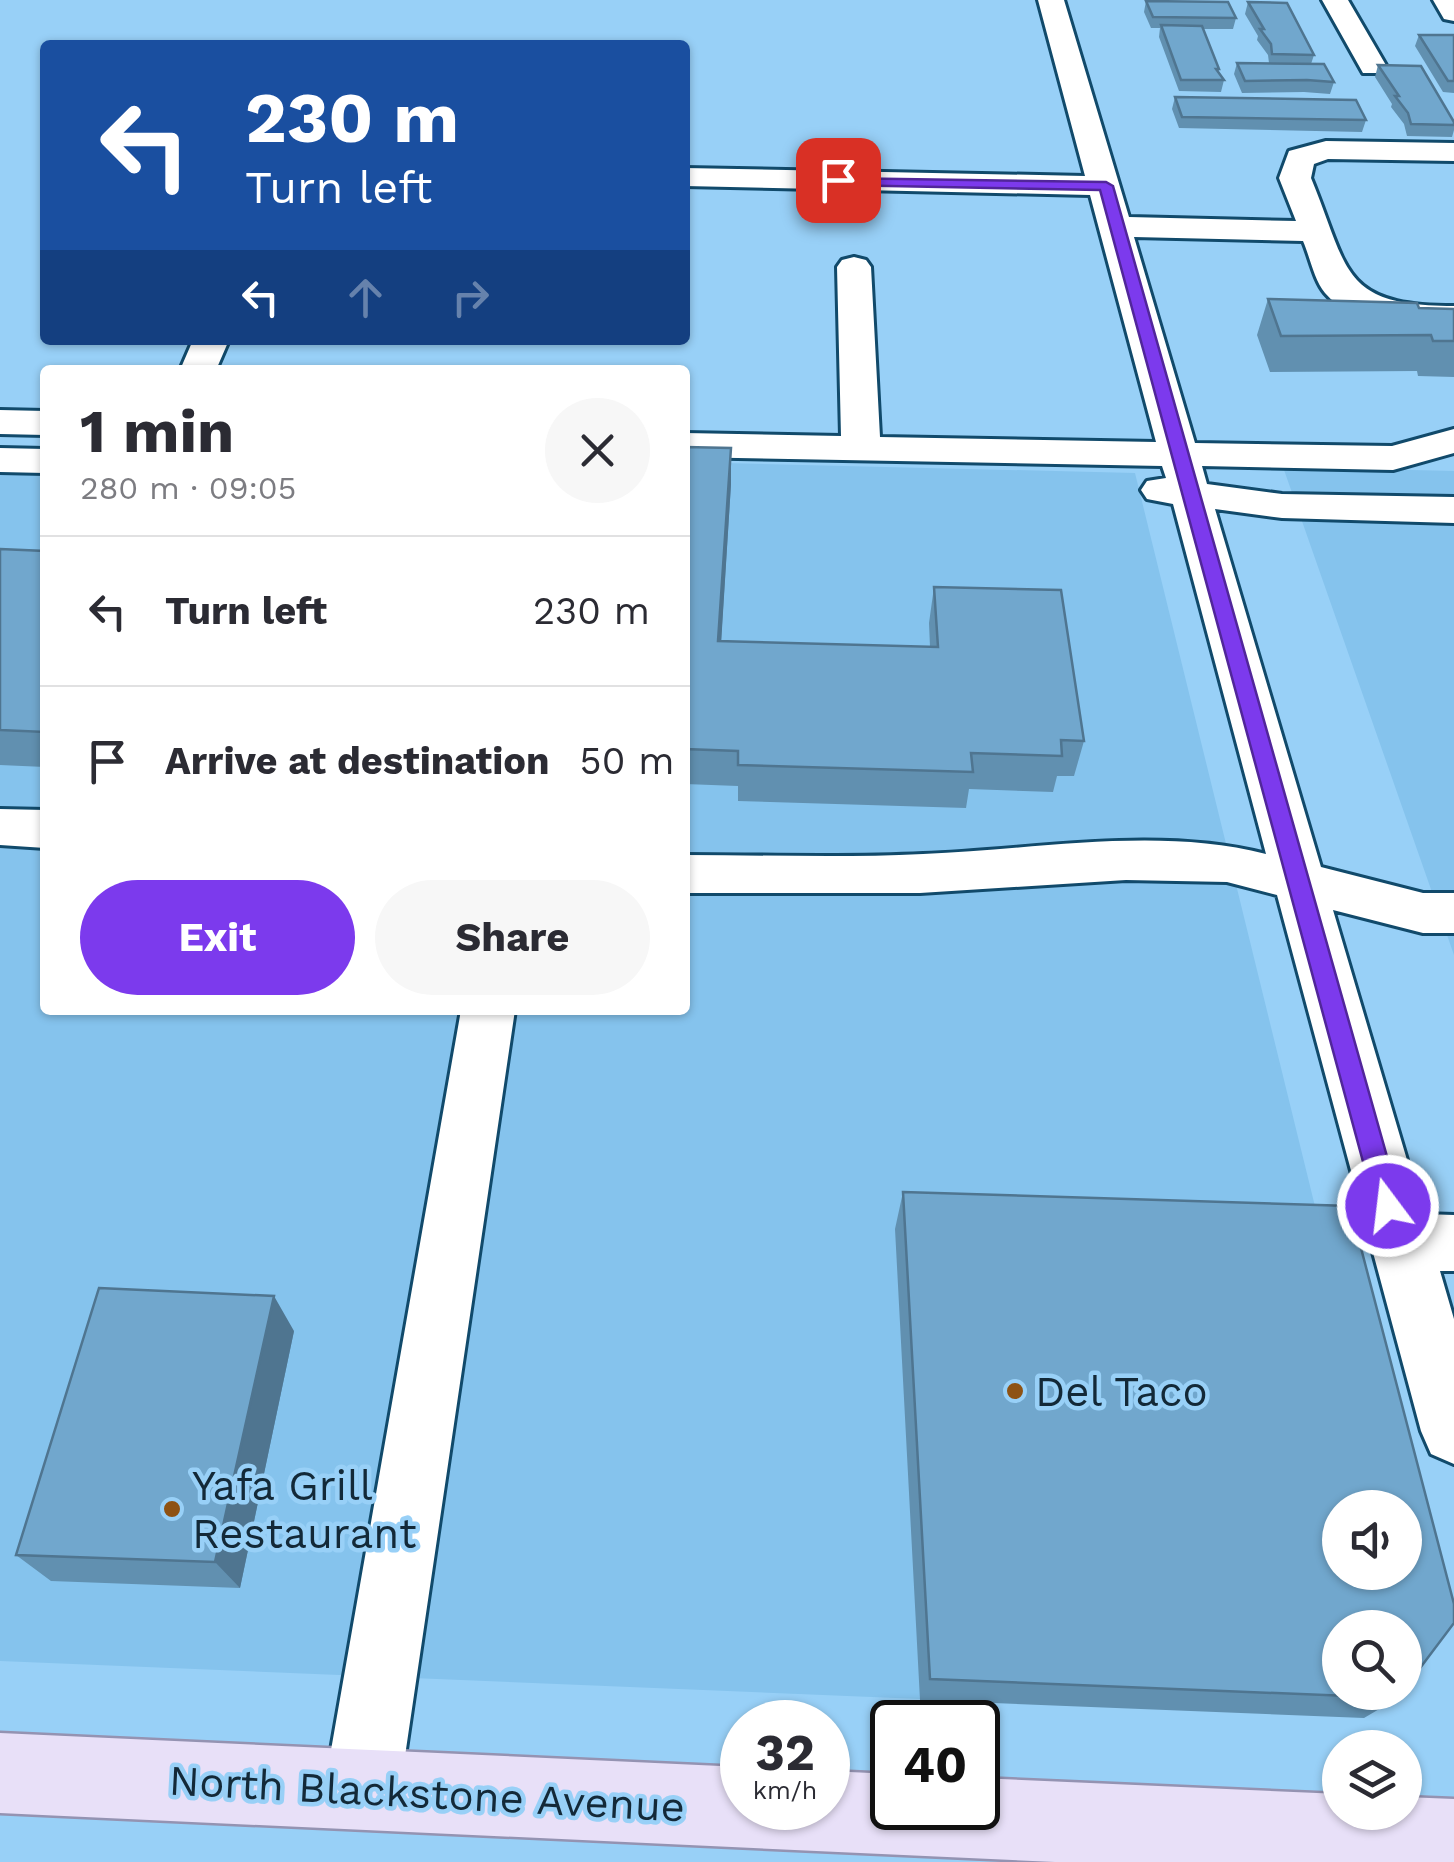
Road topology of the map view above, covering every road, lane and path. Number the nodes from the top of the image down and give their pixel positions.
1 (1051, 0) edge
2 (1336, 0) edge
3 (1446, 0) edge
4 (1454, 13) edge
5 (1373, 67) dead end
6 (1454, 152) edge
7 (690, 177) edge
8 (1112, 207) junction
9 (1316, 231) junction
10 (854, 267) dead end
11 (1454, 318) edge
12 (0, 422) edge
13 (40, 422) edge
14 (1454, 441) edge
15 (690, 445) edge
16 (861, 449) junction
17 (0, 460) edge
18 (40, 462) edge
19 (1186, 474) junction
20 (690, 476) edge
21 (1454, 510) edge
22 (0, 827) edge
23 (40, 829) edge
24 (690, 874) edge
25 (1300, 881) junction
26 (1454, 913) edge
27 (487, 1015) edge
28 (1426, 1242) edge
29 (1454, 1431) edge
30 (0, 1773) edge
31 (362, 1790) junction
32 (1454, 1840) edge

1 - 8 street
2 - 5 street
3 - 4 street
6 - 9 street
7 - 8 street
8 - 9 street
8 - 19 street
9 - 11 street
10 - 16 street
12 - 13 street
14 - 19 street
15 - 16 street
16 - 19 street
17 - 18 street
19 - 20 street
19 - 21 street
19 - 25 street
22 - 23 street
24 - 25 street
25 - 26 street
25 - 28 street
27 - 31 street
28 - 29 street
30 - 31 main road, North Blackstone Avenue
31 - 32 main road, North Blackstone Avenue

